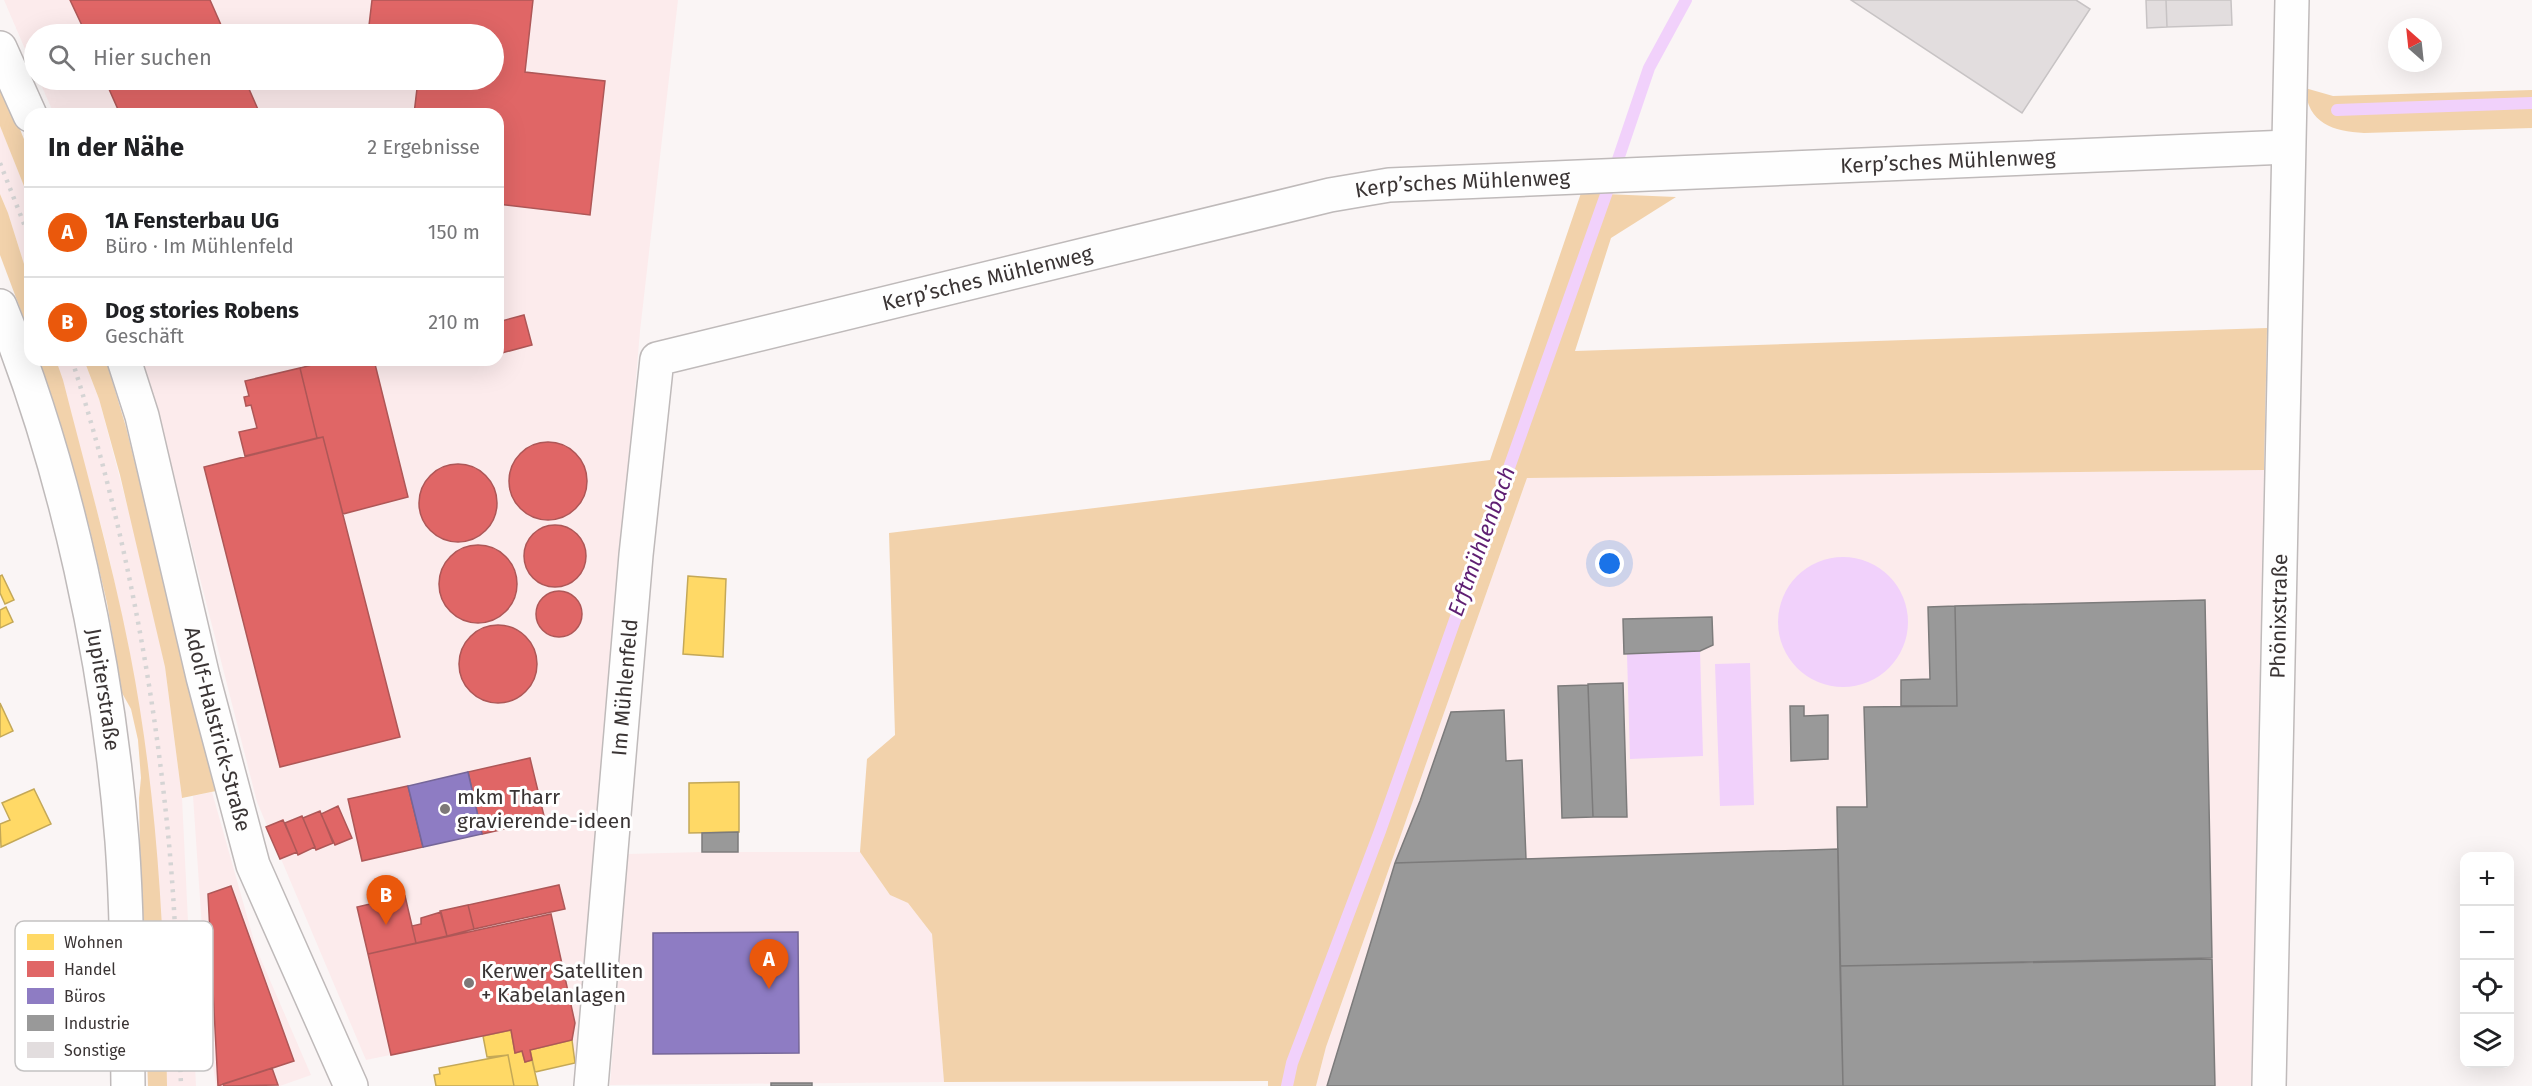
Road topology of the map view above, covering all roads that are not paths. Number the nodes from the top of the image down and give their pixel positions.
1 (2292, 0) edge
2 (0, 48) edge
3 (27, 108) edge
4 (2288, 147) junction
5 (0, 306) edge
6 (657, 359) joint
7 (126, 366) edge
8 (124, 921) edge
9 (128, 1071) edge
10 (128, 1086) edge
11 (351, 1086) edge
12 (591, 1086) edge
13 (2270, 1086) edge

1 - 4 street, Phönixstraße
2 - 3 street
4 - 6 street, Kerp’sches Mühlenweg
4 - 13 street, Phönixstraße
5 - 8 street, Jupiterstraße
6 - 12 street, Im Mühlenfeld
7 - 11 street, Adolf-Halstrick-Straße
9 - 10 street, Jupiterstraße

